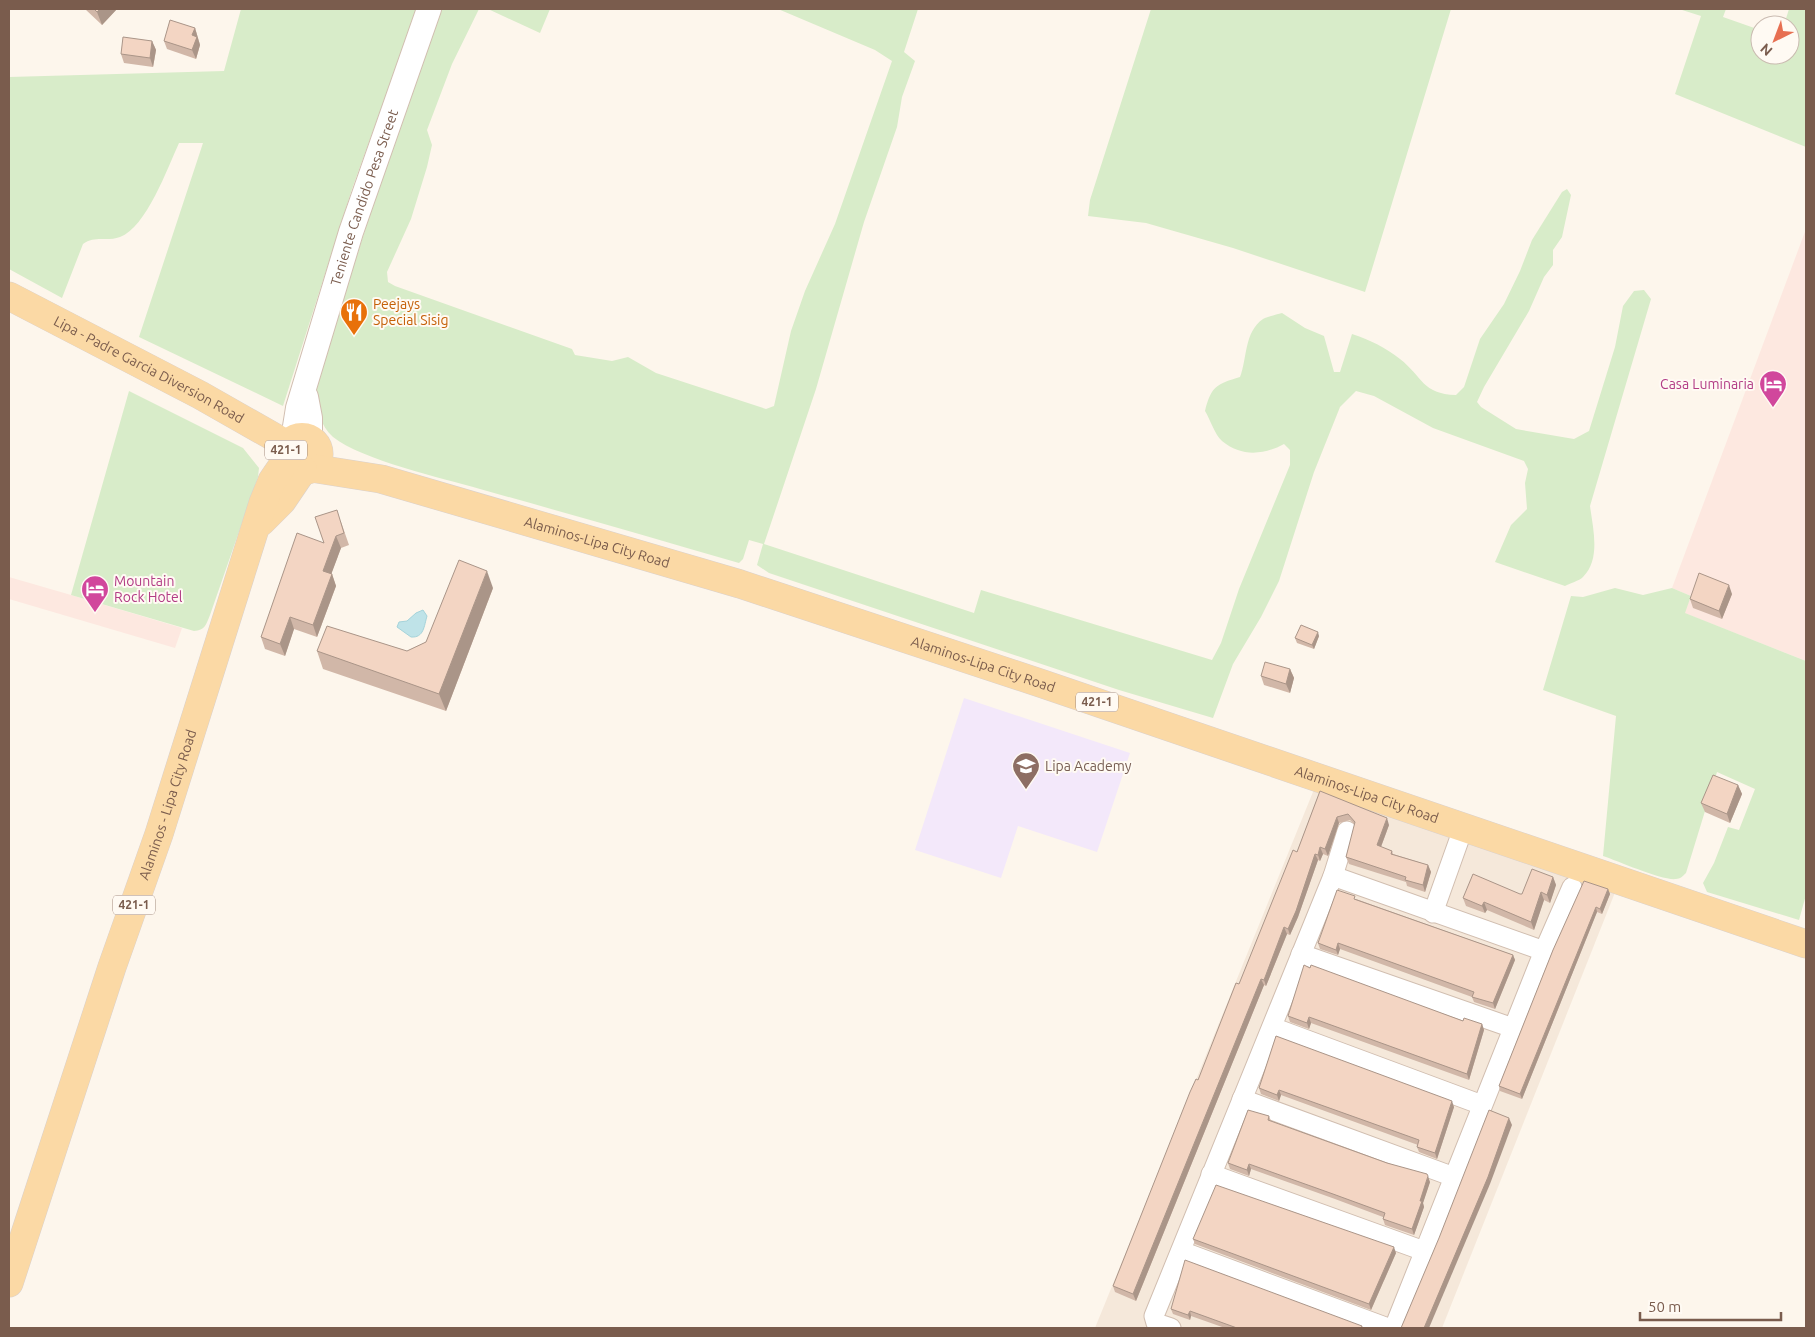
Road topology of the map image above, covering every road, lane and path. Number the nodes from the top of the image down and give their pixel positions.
1 (429, 9) edge
2 (9, 296) edge
3 (301, 452) junction
4 (1464, 826) junction
5 (1347, 831) dead end
6 (1333, 876) junction
7 (1572, 887) dead end
8 (1434, 913) junction
9 (1806, 944) edge
10 (1544, 951) junction
11 (1301, 954) junction
12 (1272, 1027) junction
13 (1514, 1028) junction
14 (1242, 1099) junction
15 (1482, 1105) junction
16 (1211, 1174) junction
17 (1454, 1177) junction
18 (1181, 1251) junction
19 (1424, 1251) junction
20 (9, 1283) edge
21 (1171, 1328) edge
22 (1388, 1328) edge
23 (1394, 1328) edge

1 - 3 street, Teniente Candido Pesa Street
2 - 3 main road, Lipa - Padre Garcia Diversion Road
3 - 4 main road, Alaminos-Lipa City Road / 421-1
3 - 20 main road, Alaminos - Lipa City Road / 421-1
4 - 8 street
4 - 9 main road, Alaminos-Lipa City Road / 421-1
5 - 6 street
6 - 8 street
6 - 11 street
7 - 10 street
8 - 10 street
10 - 13 street
11 - 12 street
11 - 13 street
12 - 14 street
12 - 15 street
13 - 15 street
14 - 16 street
14 - 17 street
15 - 17 street
16 - 18 street
16 - 19 street
17 - 19 street
18 - 21 street
18 - 22 street
19 - 23 street

